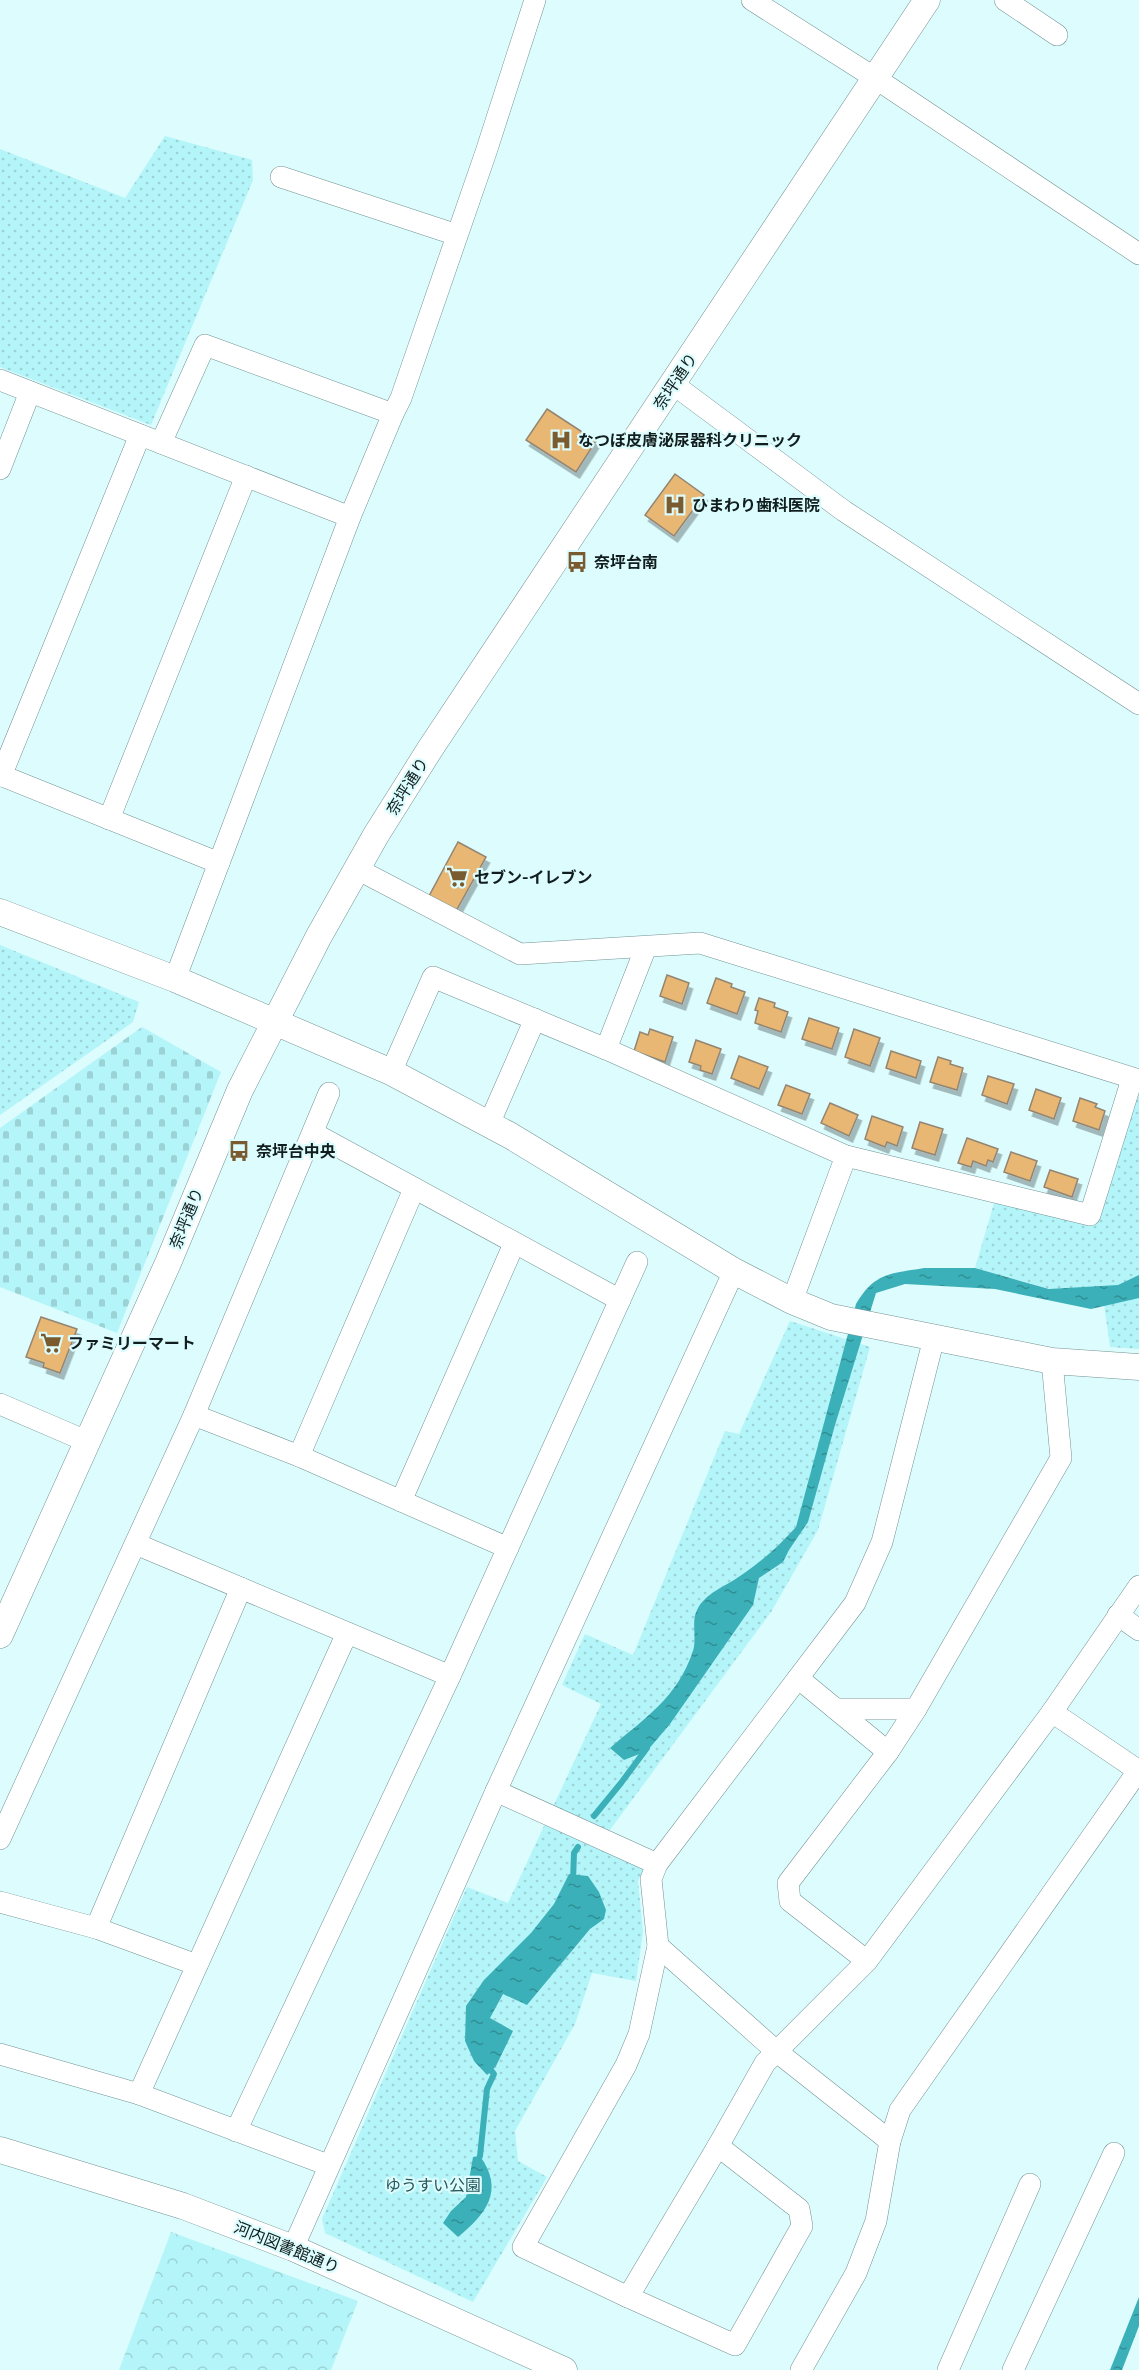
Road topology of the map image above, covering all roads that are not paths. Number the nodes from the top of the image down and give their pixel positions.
1 (535, 0) edge
2 (752, 0) edge
3 (927, 0) edge
4 (1005, 0) edge
5 (1057, 35) dead end
6 (875, 78) junction
7 (281, 177) dead end
8 (457, 235) junction
9 (1139, 254) edge
10 (0, 380) edge
11 (673, 384) junction
12 (30, 392) junction
13 (393, 414) junction
14 (140, 435) junction
15 (161, 443) junction
16 (0, 469) edge
17 (246, 476) junction
18 (350, 517) junction
19 (1139, 704) edge
20 (0, 776) edge
21 (109, 819) junction
22 (219, 863) junction
23 (357, 869) junction
24 (0, 912) edge
25 (646, 947) junction
26 (175, 979) junction
27 (535, 1020) junction
28 (274, 1021) junction
29 (606, 1049) junction
30 (391, 1072) junction
31 (1136, 1080) edge
32 (329, 1093) dead end
33 (489, 1124) junction
34 (313, 1133) junction
35 (846, 1156) junction
36 (414, 1189) junction
37 (514, 1244) junction
38 (637, 1262) dead end
39 (734, 1271) junction
40 (620, 1300) junction
41 (792, 1301) junction
42 (934, 1338) junction
43 (1052, 1360) junction
44 (1139, 1367) edge
45 (0, 1404) edge
46 (194, 1415) junction
47 (86, 1441) junction
48 (299, 1456) junction
49 (401, 1501) junction
50 (136, 1544) junction
51 (508, 1548) junction
52 (1139, 1586) edge
53 (241, 1588) junction
54 (1118, 1615) junction
55 (1139, 1630) edge
56 (347, 1633) junction
57 (0, 1635) edge
58 (450, 1676) junction
59 (798, 1678) junction
60 (836, 1709) junction
61 (916, 1709) junction
62 (1052, 1712) junction
63 (888, 1752) junction
64 (1138, 1771) edge
65 (496, 1791) junction
66 (0, 1839) edge
67 (657, 1864) junction
68 (0, 1902) edge
69 (96, 1928) junction
70 (658, 1946) junction
71 (867, 1961) junction
72 (197, 1965) junction
73 (776, 2052) junction
74 (0, 2055) edge
75 (139, 2094) junction
76 (236, 2131) junction
77 (890, 2140) junction
78 (718, 2146) junction
79 (0, 2150) edge
80 (1114, 2153) dead end
81 (328, 2164) junction
82 (1030, 2184) dead end
83 (293, 2248) junction
84 (628, 2297) junction
85 (564, 2370) edge
86 (801, 2370) edge
87 (948, 2370) edge
88 (1013, 2370) edge

1 - 8 street
2 - 6 street
3 - 6 street, 奈坪通り
4 - 5 street
6 - 9 street
6 - 11 street, 奈坪通り
7 - 8 street
8 - 13 street
10 - 12 street
11 - 19 street
11 - 23 street, 奈坪通り
12 - 14 street
12 - 16 street
13 - 15 street
13 - 18 street
14 - 15 street
14 - 20 street
15 - 17 street
17 - 18 street
17 - 21 street
18 - 22 street
20 - 21 street
21 - 22 street
22 - 26 street
23 - 25 street
23 - 28 street, 奈坪通り
24 - 26 street
25 - 29 street
25 - 31 street
26 - 28 street
27 - 29 street
27 - 30 street
27 - 33 street
28 - 30 street
28 - 47 street, 奈坪通り
29 - 35 street
30 - 33 street
31 - 35 street
32 - 34 street
33 - 39 street
34 - 36 street
34 - 46 street
35 - 41 street
36 - 37 street
36 - 48 street
37 - 40 street
37 - 49 street
38 - 40 street
39 - 41 street
39 - 65 street
40 - 51 street
41 - 42 street
42 - 43 street
42 - 59 street
43 - 44 street
43 - 61 street
45 - 47 street
46 - 48 street
46 - 50 street
47 - 57 street, 奈坪通り
48 - 49 street
49 - 51 street
50 - 53 street
50 - 66 street
51 - 58 street
52 - 54 street
53 - 56 street
53 - 69 street
54 - 55 street
54 - 62 street
56 - 58 street
56 - 72 street
58 - 76 street
59 - 60 street
59 - 67 street
60 - 61 street
60 - 63 street
61 - 63 street
62 - 64 street
62 - 71 street
63 - 71 street
64 - 77 street
65 - 67 street
65 - 81 street
67 - 70 street
68 - 69 street
69 - 72 street
70 - 73 street
70 - 84 street
71 - 73 street
72 - 75 street
73 - 77 street
73 - 78 street
74 - 75 street
75 - 76 street
76 - 81 street
77 - 86 street
78 - 84 street
78 - 84 street
79 - 83 street, 河内図書館通り
80 - 88 street
81 - 83 street
82 - 87 street
83 - 85 street, 河内図書館通り

